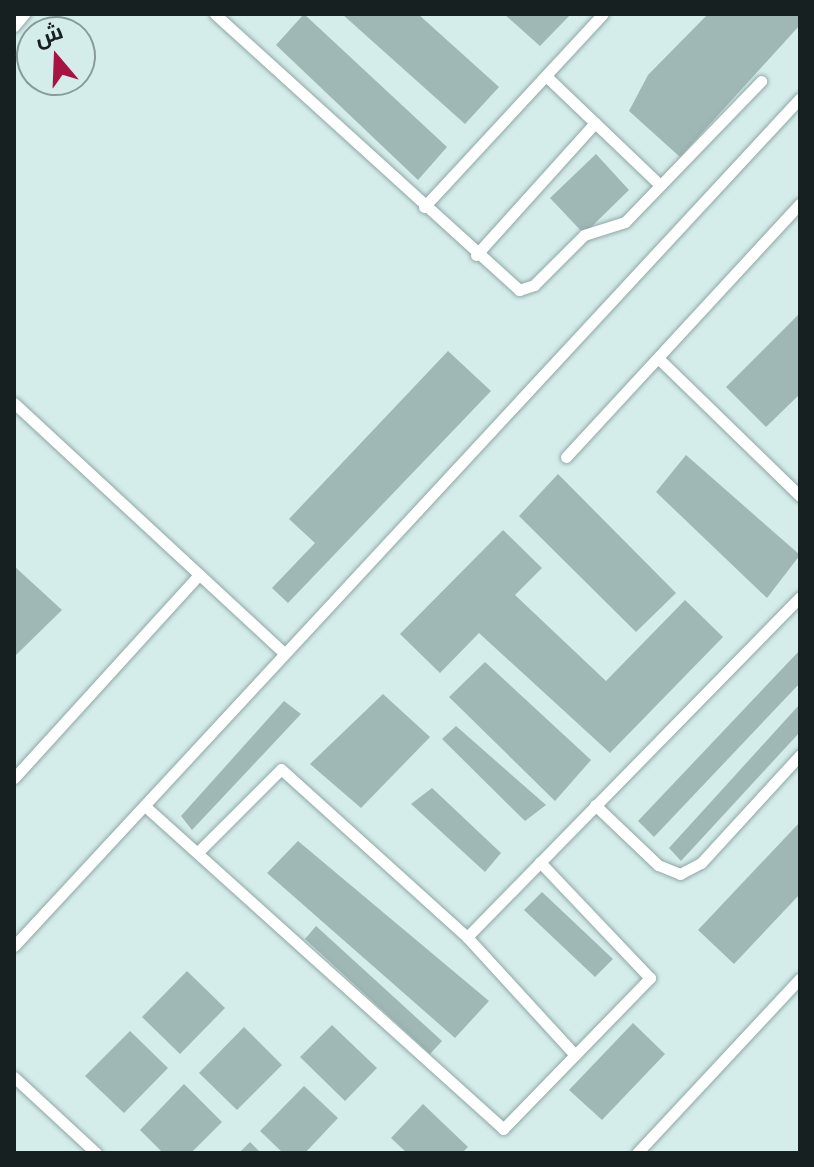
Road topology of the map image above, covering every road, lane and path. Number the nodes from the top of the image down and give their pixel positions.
1 (24, 14) edge
2 (215, 14) edge
3 (603, 14) edge
4 (14, 26) edge
5 (546, 76) junction
6 (761, 81) dead end
7 (800, 98) edge
8 (595, 123) junction
9 (660, 185) junction
10 (800, 203) edge
11 (424, 207) junction
12 (476, 255) junction
13 (658, 358) junction
14 (14, 403) edge
15 (566, 457) dead end
16 (800, 496) edge
17 (199, 575) junction
18 (800, 597) edge
19 (284, 653) junction
20 (800, 755) edge
21 (14, 778) edge
22 (595, 805) junction
23 (146, 807) junction
24 (198, 852) junction
25 (540, 862) junction
26 (467, 937) junction
27 (14, 946) edge
28 (800, 978) edge
29 (575, 1055) junction
30 (14, 1077) edge
31 (644, 1151) edge
32 (96, 1153) edge

1 - 4 lane
2 - 11 lane
3 - 5 lane
5 - 8 lane
5 - 11 lane
6 - 9 lane
7 - 19 lane
8 - 9 lane
8 - 12 lane
9 - 12 lane
10 - 13 lane
11 - 12 lane
13 - 15 lane
13 - 16 lane
14 - 17 lane
17 - 19 lane
17 - 21 lane
18 - 22 lane
19 - 23 lane
20 - 22 lane
22 - 25 lane
23 - 24 lane
23 - 27 lane
24 - 26 lane
24 - 29 lane
25 - 26 lane
25 - 29 lane
26 - 29 lane
28 - 31 lane
30 - 32 lane

